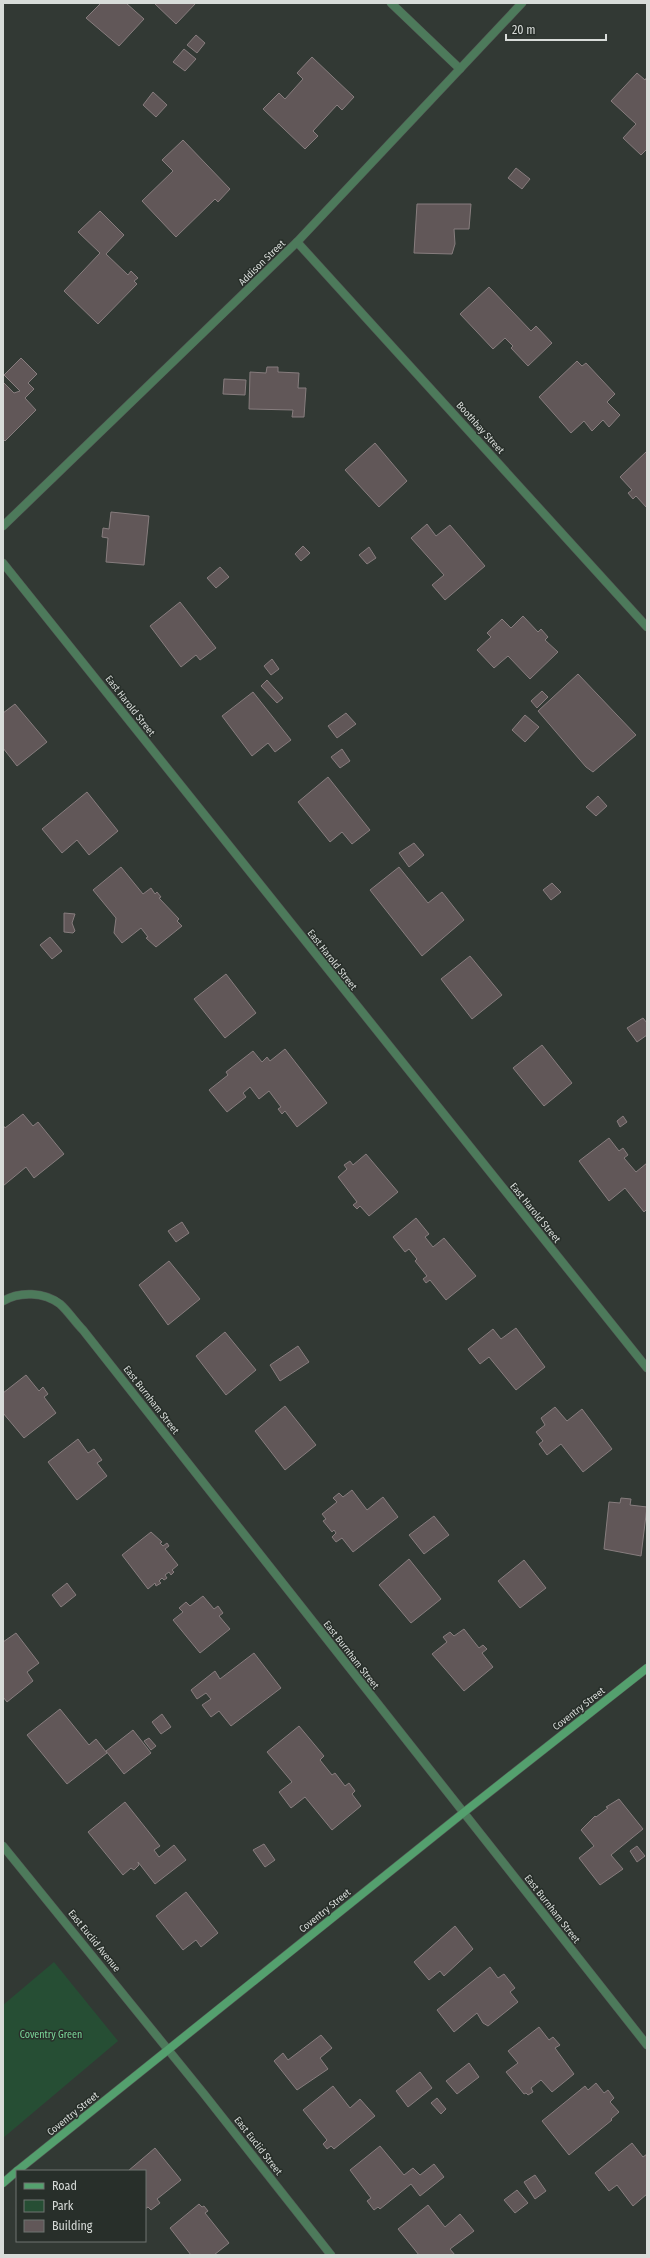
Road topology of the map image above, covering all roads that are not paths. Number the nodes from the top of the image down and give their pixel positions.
1 (391, 3) edge
2 (522, 3) edge
3 (460, 69) junction
4 (297, 242) junction
5 (3, 526) edge
6 (3, 563) edge
7 (647, 627) edge
8 (3, 1301) edge
9 (647, 1368) edge
10 (647, 1668) edge
11 (463, 1813) junction
12 (3, 1846) edge
13 (647, 2045) edge
14 (169, 2050) junction
15 (18, 2170) edge
16 (16, 2172) edge
17 (3, 2182) edge
18 (331, 2255) edge

1 - 3 street
2 - 3 street, Addison Street
3 - 4 street, Addison Street
4 - 5 street, Addison Street
4 - 7 street, Boothbay Street
6 - 9 street, East Harold Street
8 - 11 street, East Burnham Street
10 - 11 street, Coventry Street
11 - 13 street, East Burnham Street
11 - 14 street, Coventry Street
12 - 14 street, East Euclid Avenue
14 - 15 street, Coventry Street
14 - 18 street, East Euclid Street
16 - 17 street, Coventry Street

